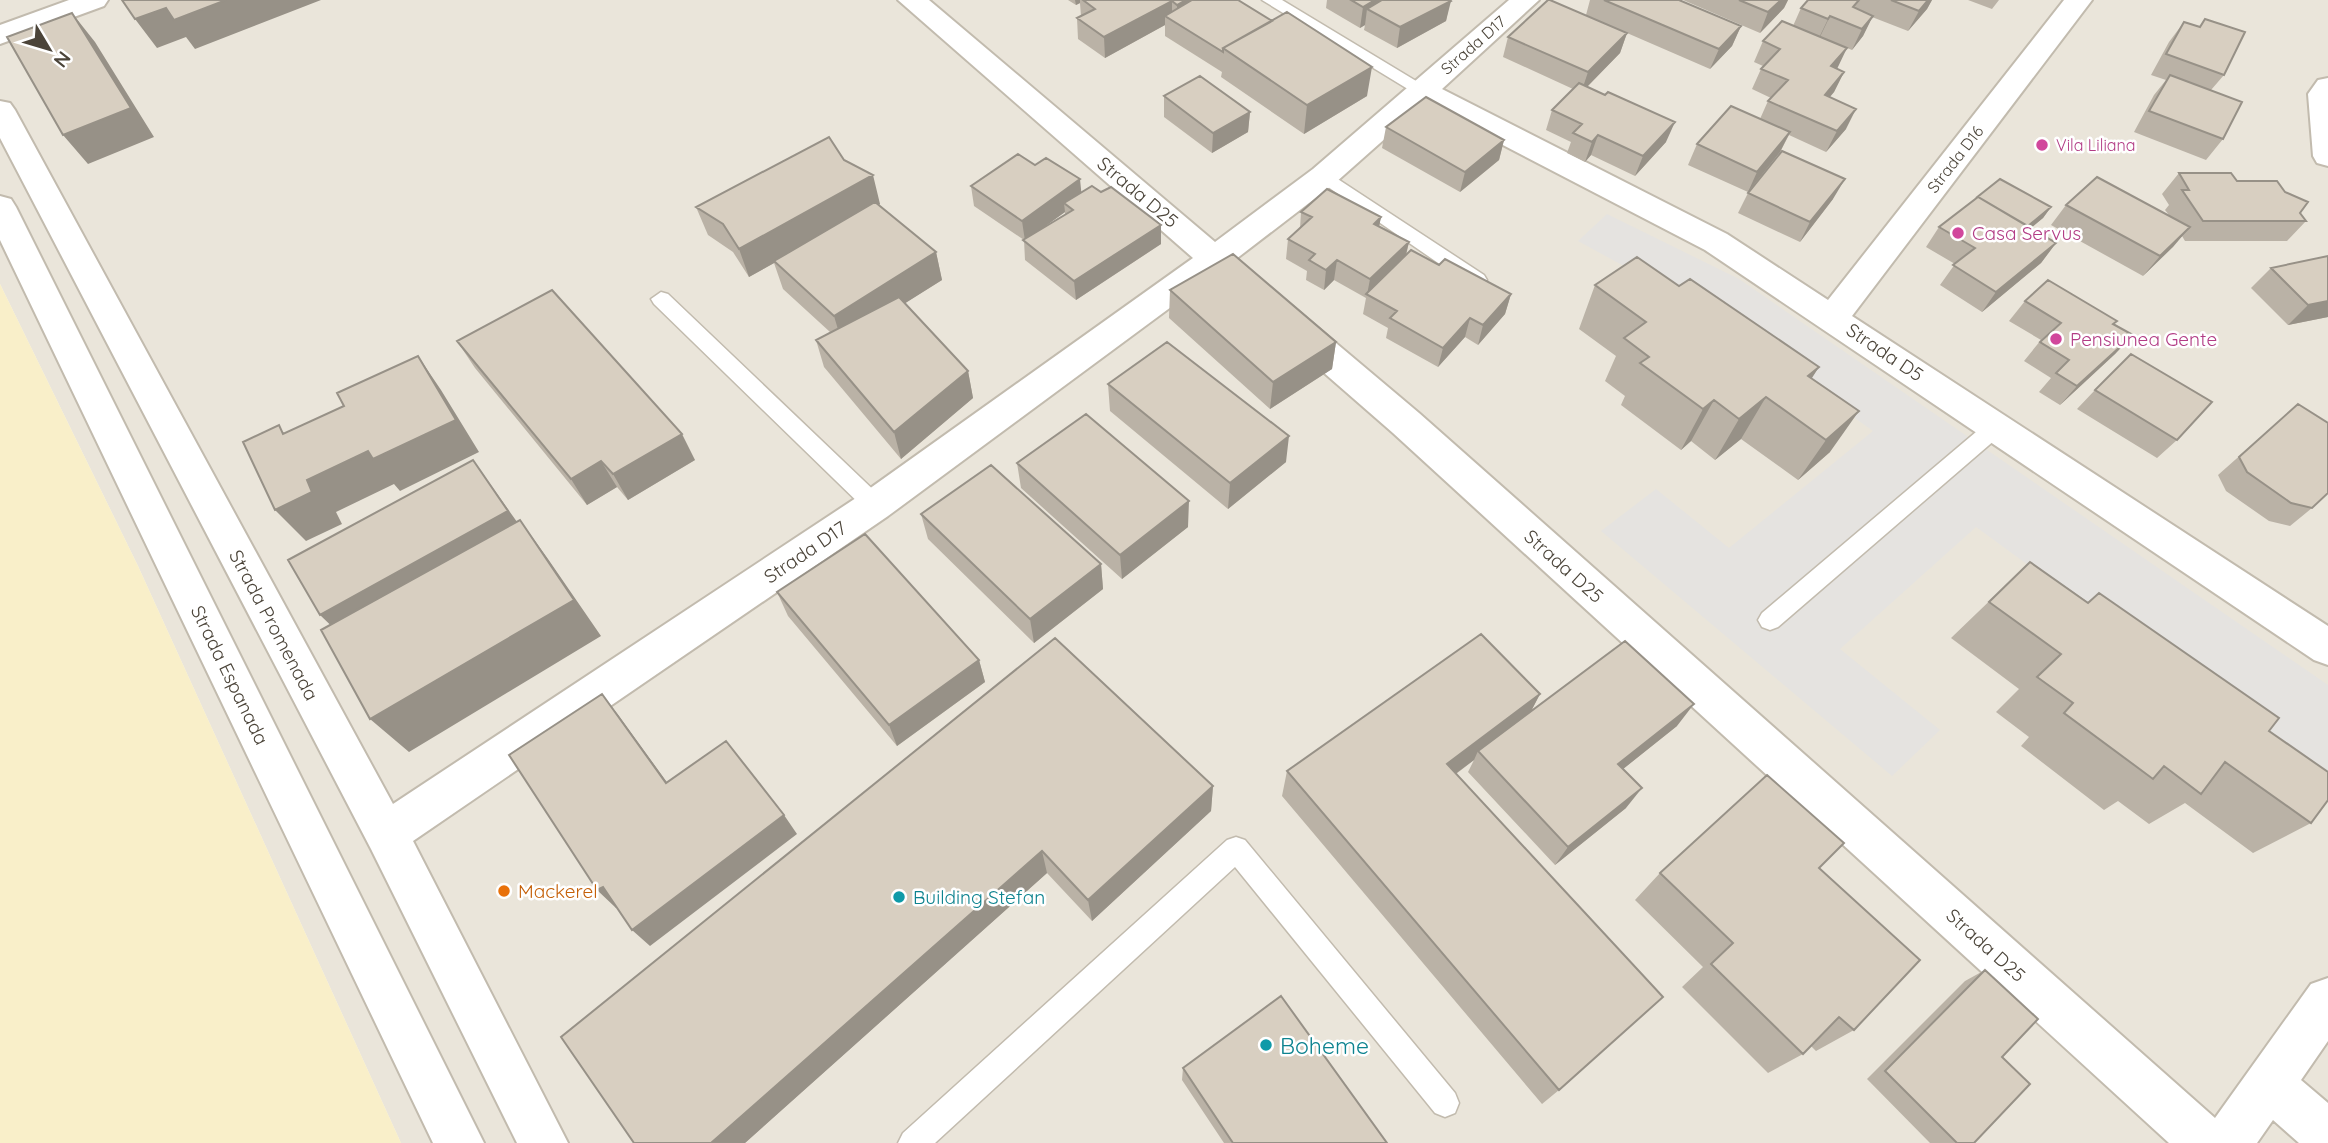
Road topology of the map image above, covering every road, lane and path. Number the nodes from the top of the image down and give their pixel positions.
1 (94, 0) edge
2 (912, 0) edge
3 (1270, 0) edge
4 (1525, 0) edge
5 (2078, 0) edge
6 (0, 35) edge
7 (2328, 87) edge
8 (1422, 90) junction
9 (0, 110) edge
10 (2328, 156) edge
11 (1324, 176) junction
12 (0, 207) edge
13 (1216, 258) junction
14 (1491, 289) edge
15 (661, 299) dead end
16 (1833, 317) junction
17 (1996, 427) junction
18 (875, 505) junction
19 (1770, 620) dead end
20 (2328, 648) edge
21 (386, 834) junction
22 (2328, 1001) edge
23 (2269, 1084) junction
24 (1445, 1103) dead end
25 (2328, 1136) edge
26 (459, 1143) edge
27 (543, 1143) edge
28 (913, 1143) edge
29 (2206, 1143) edge
30 (2227, 1143) edge

1 - 6 street
2 - 13 street, Strada D25
3 - 8 lane
4 - 8 street, Strada D17
5 - 16 street, Strada D16
7 - 10 street
8 - 11 street, Strada D17
8 - 16 street, Strada D5
9 - 21 street, Strada Promenada
11 - 13 street, Strada D17
11 - 14 lane
12 - 26 street, Strada Espanada
13 - 18 street, Strada D17
13 - 29 street, Strada D25
15 - 18 lane
16 - 17 street, Strada D5
17 - 19 lane
17 - 20 street, Strada D5
18 - 21 street, Strada D17
21 - 27 street, Strada Promenada
22 - 23 street
23 - 25 street
23 - 30 street
24 - 28 lane

